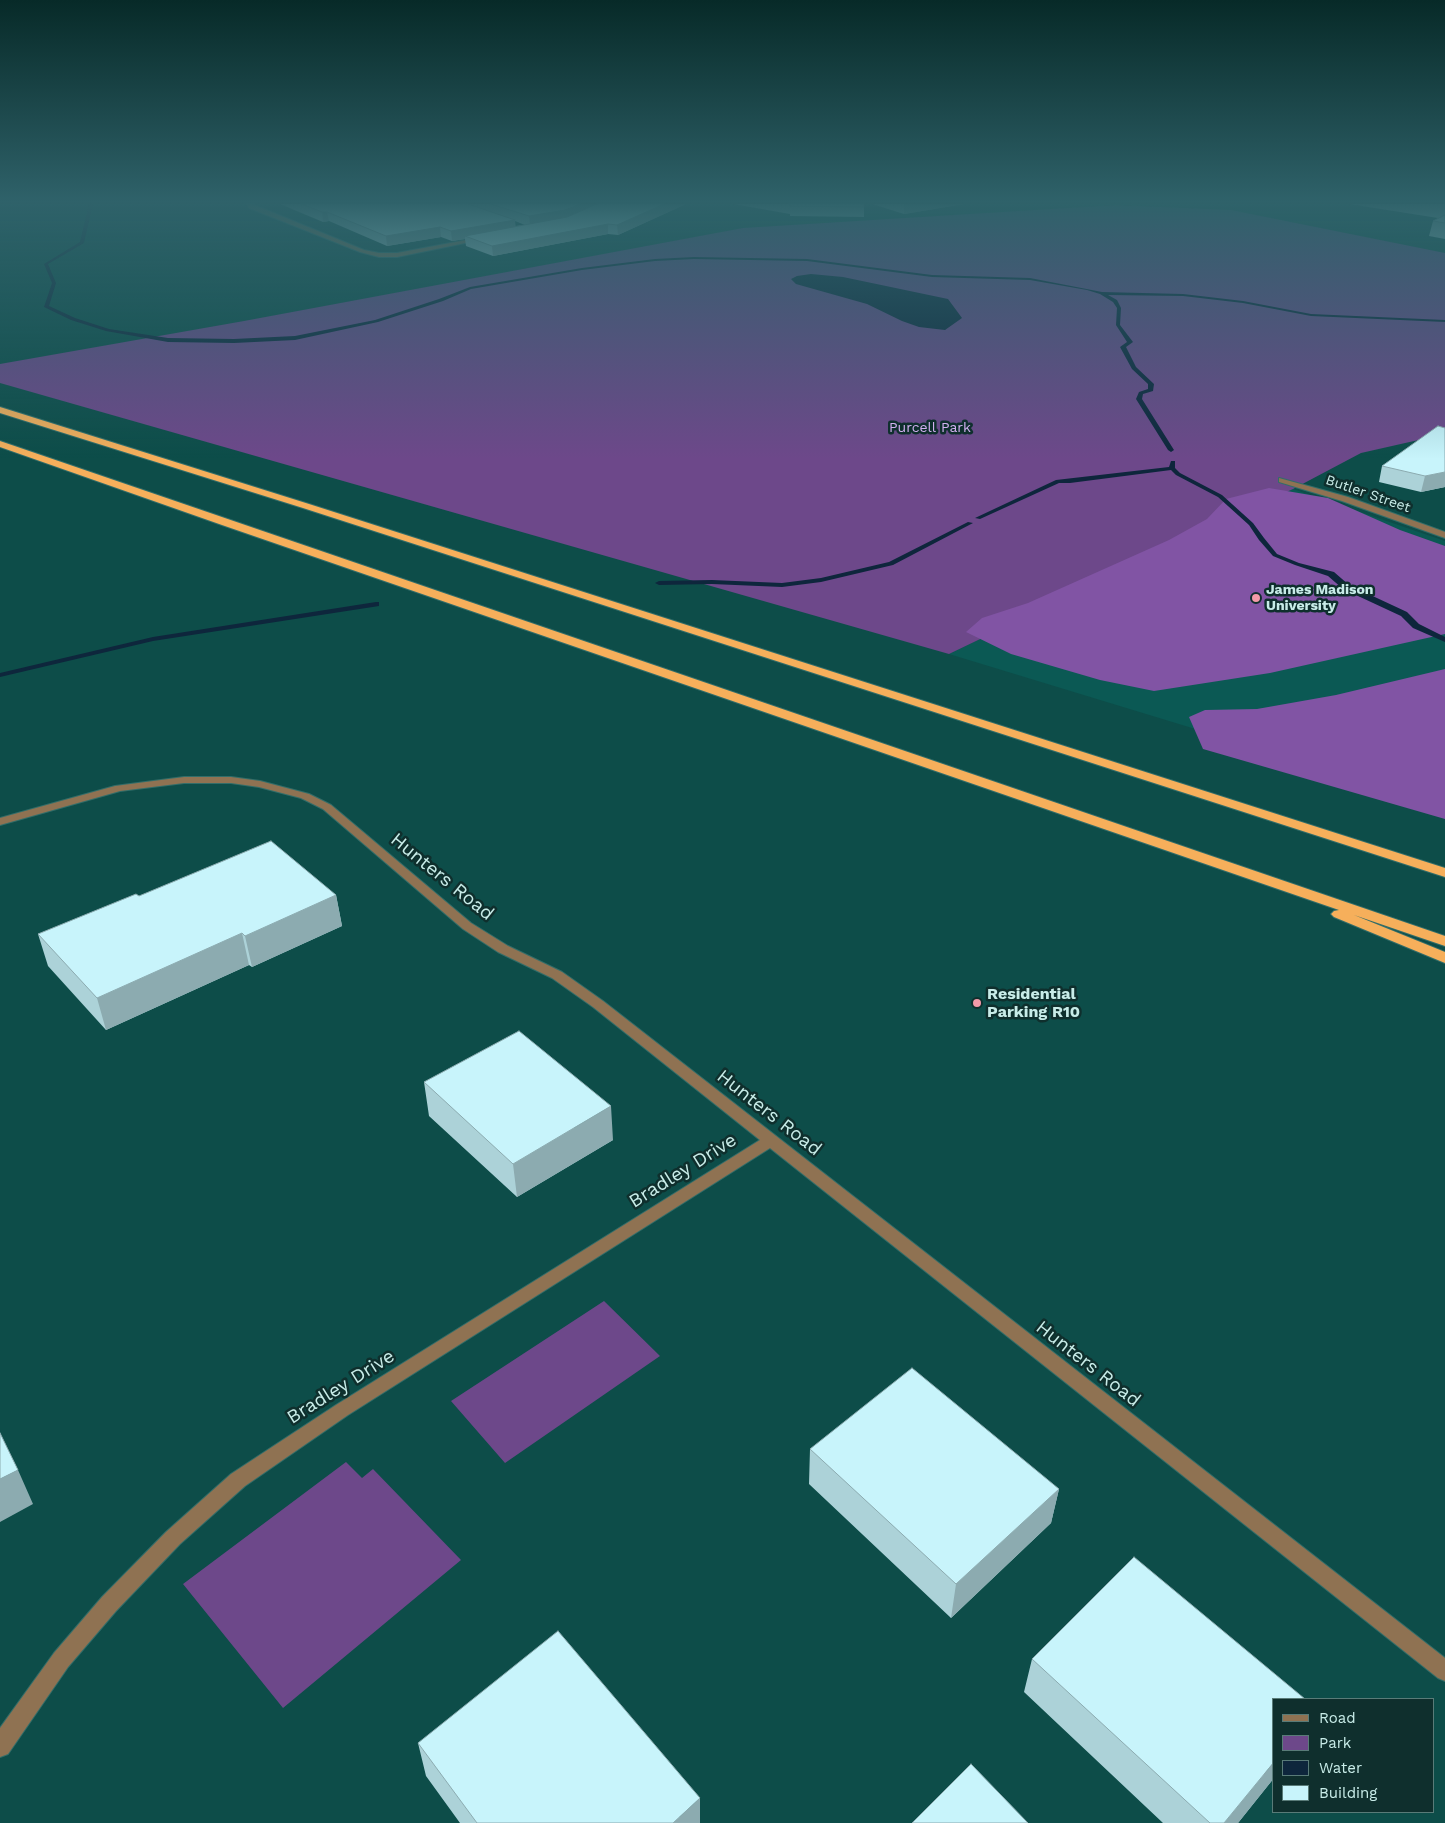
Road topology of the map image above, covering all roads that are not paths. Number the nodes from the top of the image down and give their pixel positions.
1 (0, 410) edge
2 (0, 444) edge
3 (1282, 480) dead end
4 (1445, 535) edge
5 (0, 822) edge
6 (1192, 854) junction
7 (1445, 873) edge
8 (1445, 941) edge
9 (1445, 958) edge
10 (771, 1140) junction
11 (1445, 1672) edge
12 (0, 1746) edge

1 - 7 highway
2 - 6 highway
3 - 4 street, Butler Street
5 - 10 street, Hunters Road
6 - 8 highway
6 - 9 highway
10 - 11 street, Hunters Road
10 - 12 street, Bradley Drive

